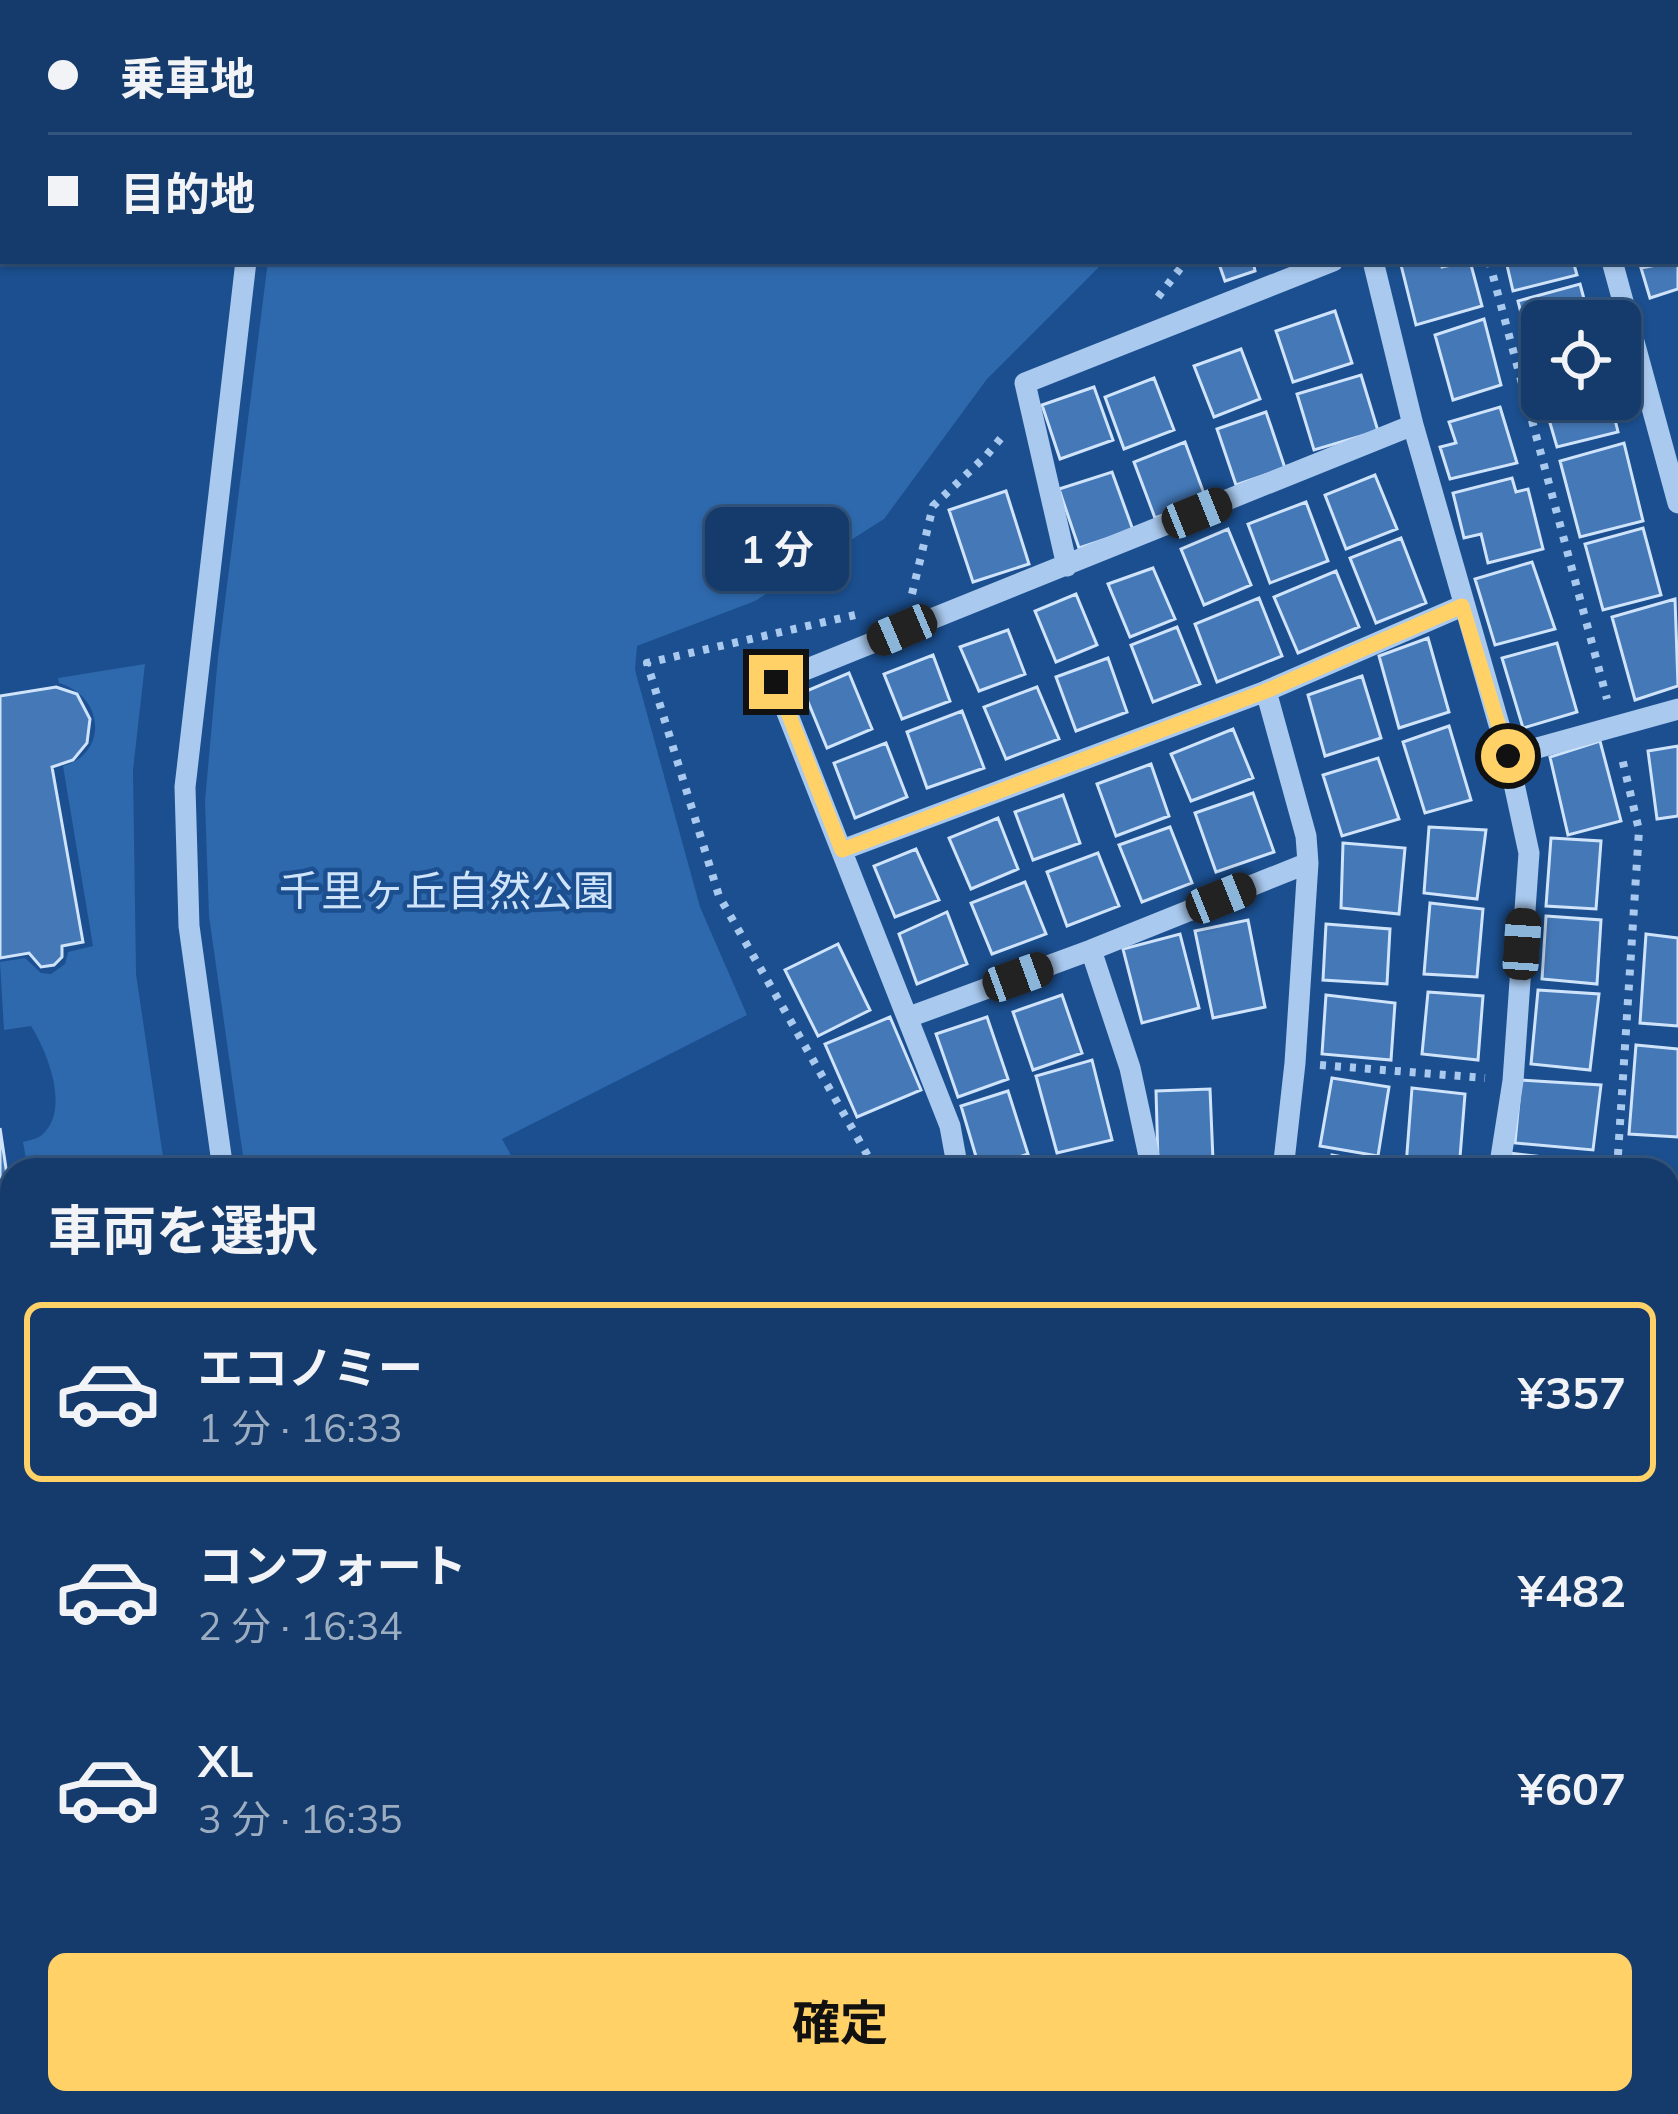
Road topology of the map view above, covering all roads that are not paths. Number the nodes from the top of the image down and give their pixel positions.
1 (246, 264) edge
2 (1325, 264) edge
3 (1373, 264) edge
4 (1613, 264) edge
5 (1413, 425) junction
6 (1678, 503) edge
7 (1067, 566) junction
8 (1462, 606) junction
9 (1266, 691) junction
10 (1678, 709) edge
11 (1508, 756) junction
12 (842, 850) junction
13 (1308, 863) junction
14 (1091, 950) junction
15 (909, 1017) junction
16 (221, 1158) edge
17 (956, 1158) edge
18 (1149, 1158) edge
19 (1284, 1158) edge
20 (1501, 1158) edge

1 - 16 street
2 - 7 street
3 - 5 street
4 - 6 street
5 - 7 street
5 - 8 street
7 - 12 street
8 - 9 street
8 - 11 street
9 - 12 street
9 - 13 street
10 - 11 street
11 - 20 street
12 - 15 street
13 - 14 street
13 - 19 street
14 - 15 street
14 - 18 street
15 - 17 street

